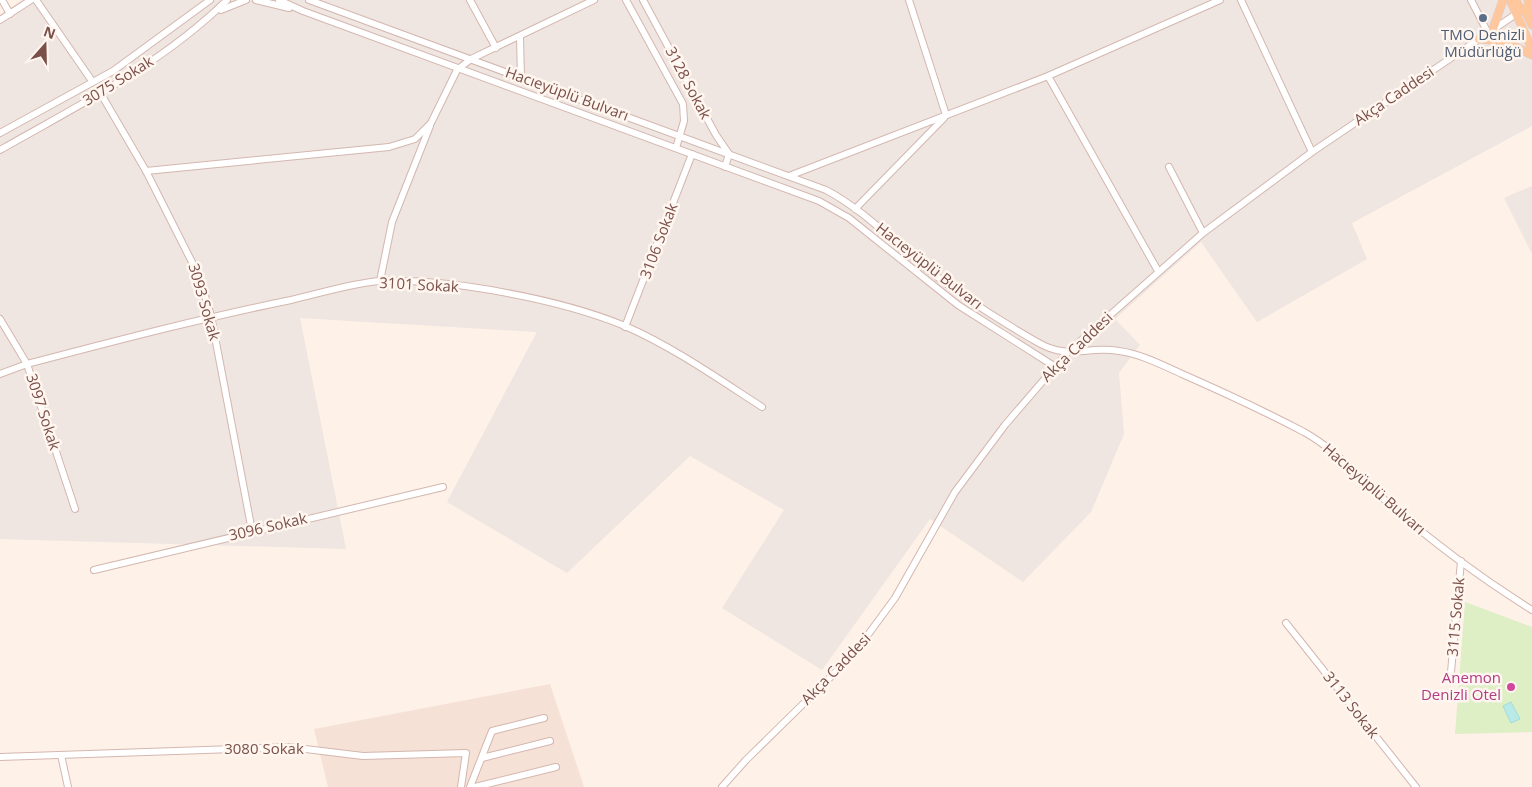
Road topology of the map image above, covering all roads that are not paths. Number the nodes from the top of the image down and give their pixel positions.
1 (2, 0) edge
2 (31, 0) edge
3 (36, 0) edge
4 (210, 0) edge
5 (227, 0) edge
6 (246, 0) edge
7 (256, 0) edge
8 (279, 0) edge
9 (310, 0) edge
10 (331, 0) edge
11 (470, 0) edge
12 (594, 0) edge
13 (626, 0) edge
14 (643, 0) edge
15 (909, 0) edge
16 (1220, 0) edge
17 (1241, 0) edge
18 (1471, 0) edge
19 (1503, 0) edge
20 (1510, 0) edge
21 (1516, 0) edge
22 (1526, 7) edge
23 (337, 10) junction
24 (303, 11) junction
25 (10, 14) junction
26 (213, 14) junction
27 (0, 20) edge
28 (1532, 25) edge
29 (1490, 33) junction
30 (520, 37) junction
31 (1479, 39) joint
32 (496, 48) junction
33 (1532, 49) edge
34 (1532, 55) edge
35 (471, 59) junction
36 (457, 70) junction
37 (1048, 76) junction
38 (521, 78) junction
39 (92, 82) junction
40 (101, 94) junction
41 (946, 115) junction
42 (431, 123) junction
43 (0, 133) edge
44 (680, 136) junction
45 (676, 148) junction
46 (0, 150) edge
47 (1312, 152) junction
48 (692, 154) junction
49 (729, 154) junction
50 (725, 167) junction
51 (1169, 167) dead end
52 (146, 171) junction
53 (789, 176) junction
54 (855, 209) junction
55 (1203, 233) junction
56 (1158, 271) junction
57 (380, 281) junction
58 (965, 297) junction
59 (958, 305) junction
60 (211, 316) junction
61 (0, 319) edge
62 (625, 327) junction
63 (1067, 353) junction
64 (27, 364) junction
65 (1054, 366) junction
66 (0, 374) edge
67 (762, 407) dead end
68 (443, 487) dead end
69 (74, 509) dead end
70 (252, 531) junction
71 (1460, 561) junction
72 (94, 570) dead end
73 (1532, 610) edge
74 (1286, 623) dead end
75 (1451, 672) dead end
76 (544, 718) dead end
77 (550, 741) dead end
78 (61, 755) junction
79 (0, 757) edge
80 (482, 758) junction
81 (556, 767) dead end
82 (68, 787) edge
83 (461, 787) edge
84 (470, 787) edge
85 (475, 787) edge
86 (722, 787) edge
87 (1416, 787) edge

1 - 25 street
2 - 25 street
3 - 39 street
4 - 39 street, 3075 Sokak
5 - 26 street, 3075 Sokak
6 - 26 street
7 - 24 street
8 - 24 street, Hacıeyüplü Bulvarı
9 - 23 street, Hacıeyüplü Bulvarı
10 - 23 street
11 - 32 street
12 - 30 street
13 - 44 street, 3128 Sokak
14 - 49 street, 3128 Sokak
15 - 41 street
16 - 37 street
17 - 47 street
18 - 29 street
19 - 29 main road
20 - 22 main road
21 - 22 main road
22 - 28 main road
22 - 29 street
22 - 33 main road
23 - 35 street, Hacıeyüplü Bulvarı
24 - 36 street, Hacıeyüplü Bulvarı
25 - 27 street
26 - 40 street, 3075 Sokak
29 - 31 main road
29 - 34 main road
30 - 32 street
30 - 38 street
31 - 47 street, Akça Caddesi
32 - 35 street
35 - 36 street
35 - 38 street, Hacıeyüplü Bulvarı
36 - 42 street
36 - 45 street, Hacıeyüplü Bulvarı
37 - 41 street
37 - 56 street
38 - 44 street, Hacıeyüplü Bulvarı
39 - 43 street, 3075 Sokak
40 - 46 street, 3075 Sokak
40 - 52 street, 3093 Sokak
41 - 53 street
41 - 54 street
42 - 52 street
42 - 57 street
44 - 45 street, 3128 Sokak
44 - 49 street, Hacıeyüplü Bulvarı
45 - 48 street, Hacıeyüplü Bulvarı
47 - 55 street, Akça Caddesi
48 - 50 street, Hacıeyüplü Bulvarı
48 - 62 street, 3106 Sokak
49 - 50 street
49 - 53 street, Hacıeyüplü Bulvarı
50 - 59 street, Hacıeyüplü Bulvarı
51 - 55 street
52 - 60 street, 3093 Sokak
53 - 54 street, Hacıeyüplü Bulvarı
54 - 58 street, Hacıeyüplü Bulvarı
55 - 56 street, Akça Caddesi
56 - 63 street, Akça Caddesi
57 - 60 street, 3101 Sokak
57 - 62 street, 3101 Sokak
58 - 59 street
58 - 63 street, Hacıeyüplü Bulvarı
59 - 65 street, Hacıeyüplü Bulvarı
60 - 64 street, 3101 Sokak
60 - 70 street, 3093 Sokak
61 - 64 street, 3097 Sokak
62 - 67 street, 3101 Sokak
63 - 65 street, Akça Caddesi
63 - 71 street, Hacıeyüplü Bulvarı
64 - 66 street, 3101 Sokak
64 - 69 street, 3097 Sokak
65 - 86 street, Akça Caddesi
68 - 70 street, 3096 Sokak
70 - 72 street, 3096 Sokak
71 - 73 street, Hacıeyüplü Bulvarı
71 - 75 street, 3115 Sokak
74 - 87 street, 3113 Sokak
76 - 80 street
77 - 80 street
78 - 79 street, 3080 Sokak
78 - 82 street
78 - 83 street, 3080 Sokak
80 - 84 street
81 - 85 street

